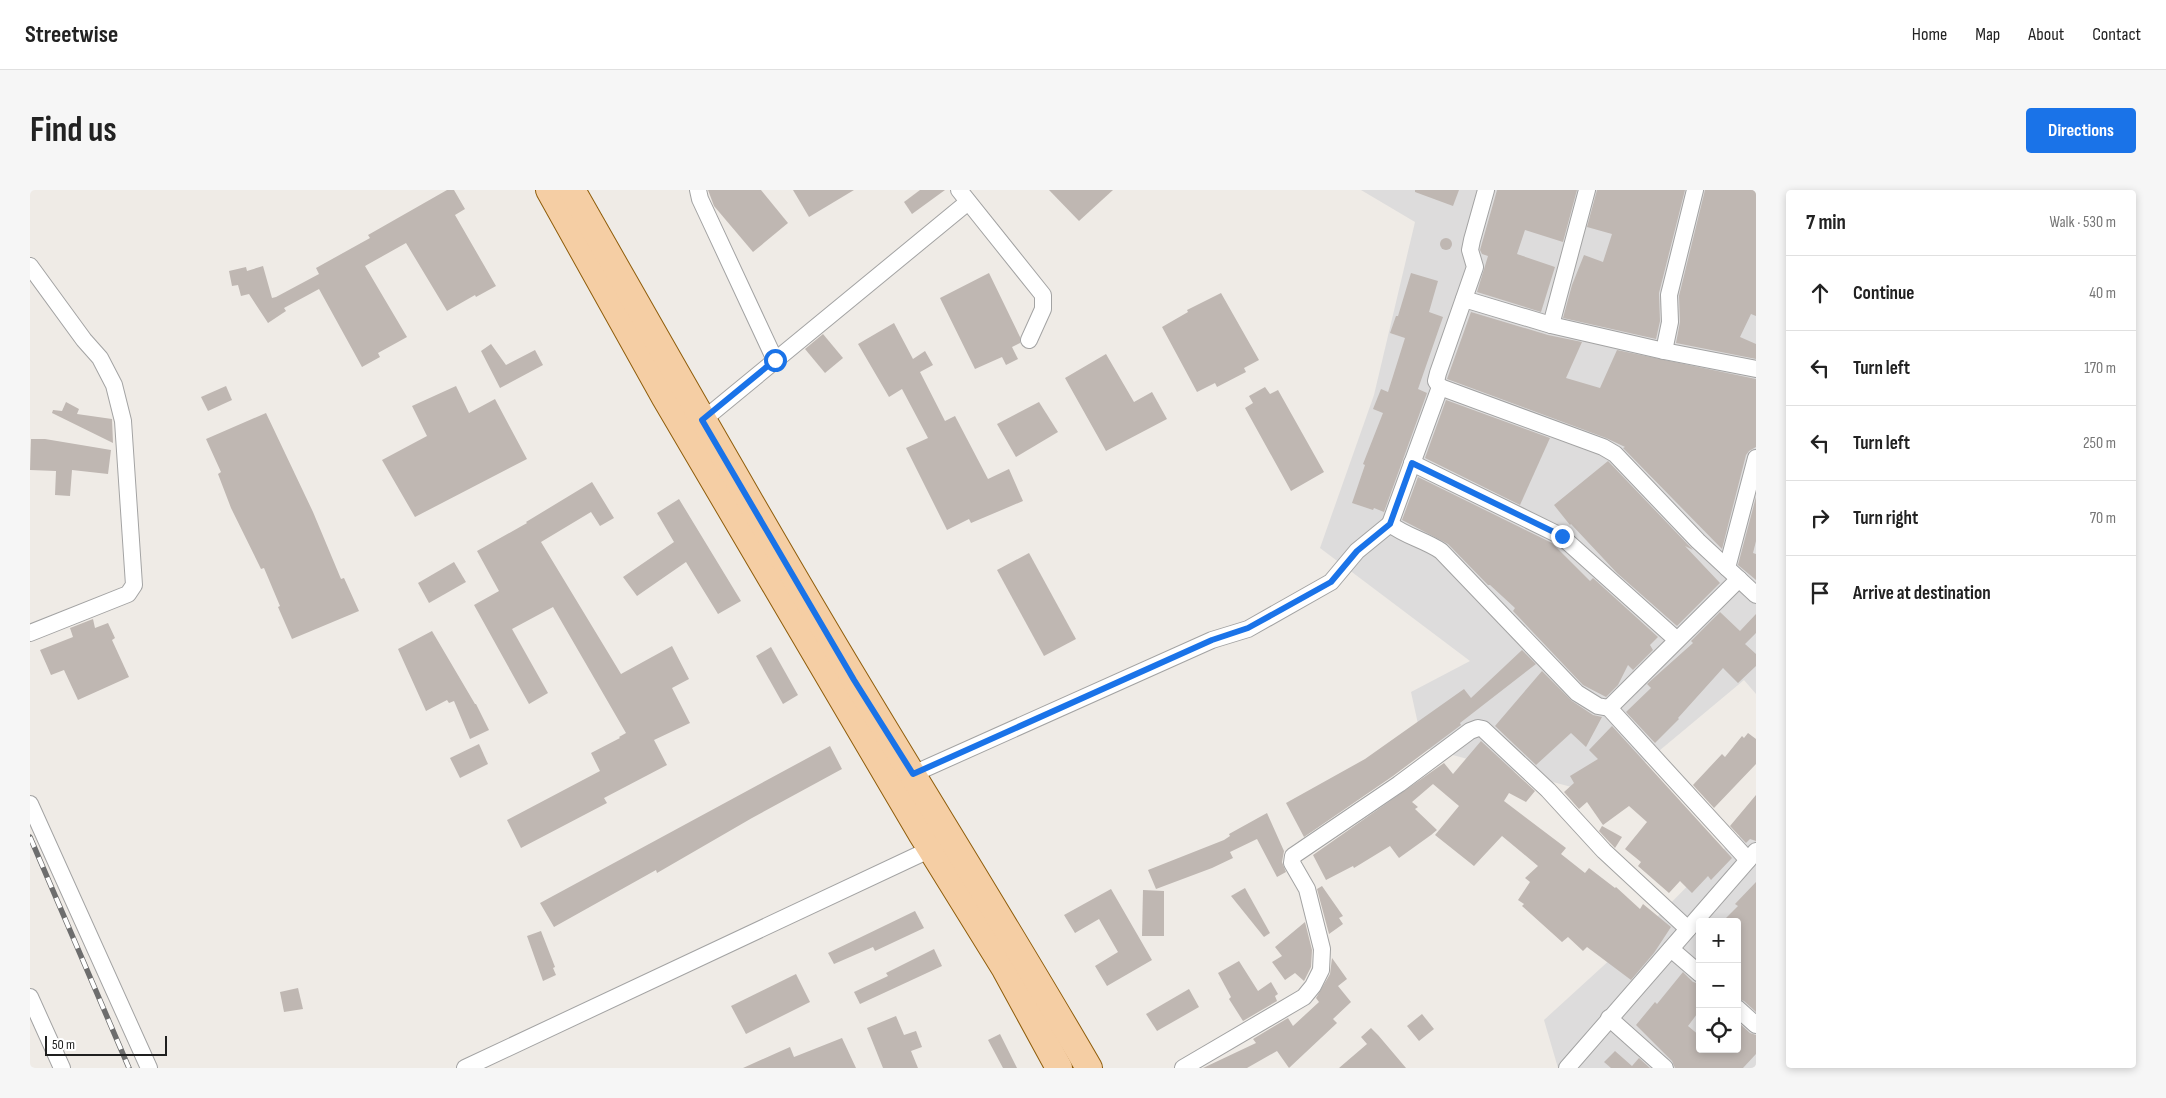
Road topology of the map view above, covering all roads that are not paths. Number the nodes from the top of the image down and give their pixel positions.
1 (549, 190) edge
2 (572, 190) edge
3 (698, 190) edge
4 (1486, 190) edge
5 (1587, 190) edge
6 (1694, 190) edge
7 (964, 196) edge
8 (30, 266) edge
9 (1464, 299) junction
10 (1551, 325) junction
11 (1029, 340) dead end
12 (1664, 351) junction
13 (775, 360) junction
14 (1756, 369) edge
15 (1440, 387) junction
16 (702, 420) junction
17 (1756, 458) edge
18 (1412, 463) junction
19 (1390, 524) junction
20 (1733, 573) junction
21 (1756, 595) edge
22 (30, 633) edge
23 (1677, 640) junction
24 (1609, 708) junction
25 (913, 774) junction
26 (30, 804) edge
27 (931, 849) junction
28 (1752, 855) edge
29 (1688, 929) junction
30 (1671, 949) junction
31 (1696, 971) edge
32 (30, 997) edge
33 (1741, 1011) edge
34 (1610, 1018) junction
35 (1756, 1024) edge
36 (62, 1068) edge
37 (149, 1068) edge
38 (465, 1068) edge
39 (1059, 1068) edge
40 (1089, 1068) edge
41 (1183, 1068) edge
42 (1567, 1068) edge
43 (1665, 1068) edge

1 - 27 main road
2 - 16 main road
3 - 13 street
4 - 9 street
5 - 10 street
6 - 12 street
7 - 11 street
7 - 13 street
8 - 22 street
9 - 10 street
9 - 15 street
10 - 12 street
12 - 14 street
13 - 16 street
15 - 18 street
15 - 20 street
16 - 25 main road
17 - 20 street
18 - 19 street
18 - 23 street
19 - 24 street
19 - 25 street
20 - 21 street
20 - 23 street
23 - 24 street
24 - 28 street
25 - 40 main road
26 - 37 street
27 - 38 street
27 - 39 main road
28 - 29 street
29 - 30 street
29 - 41 street
30 - 31 street
30 - 34 street
32 - 36 street
33 - 35 street
34 - 42 street
34 - 43 street

